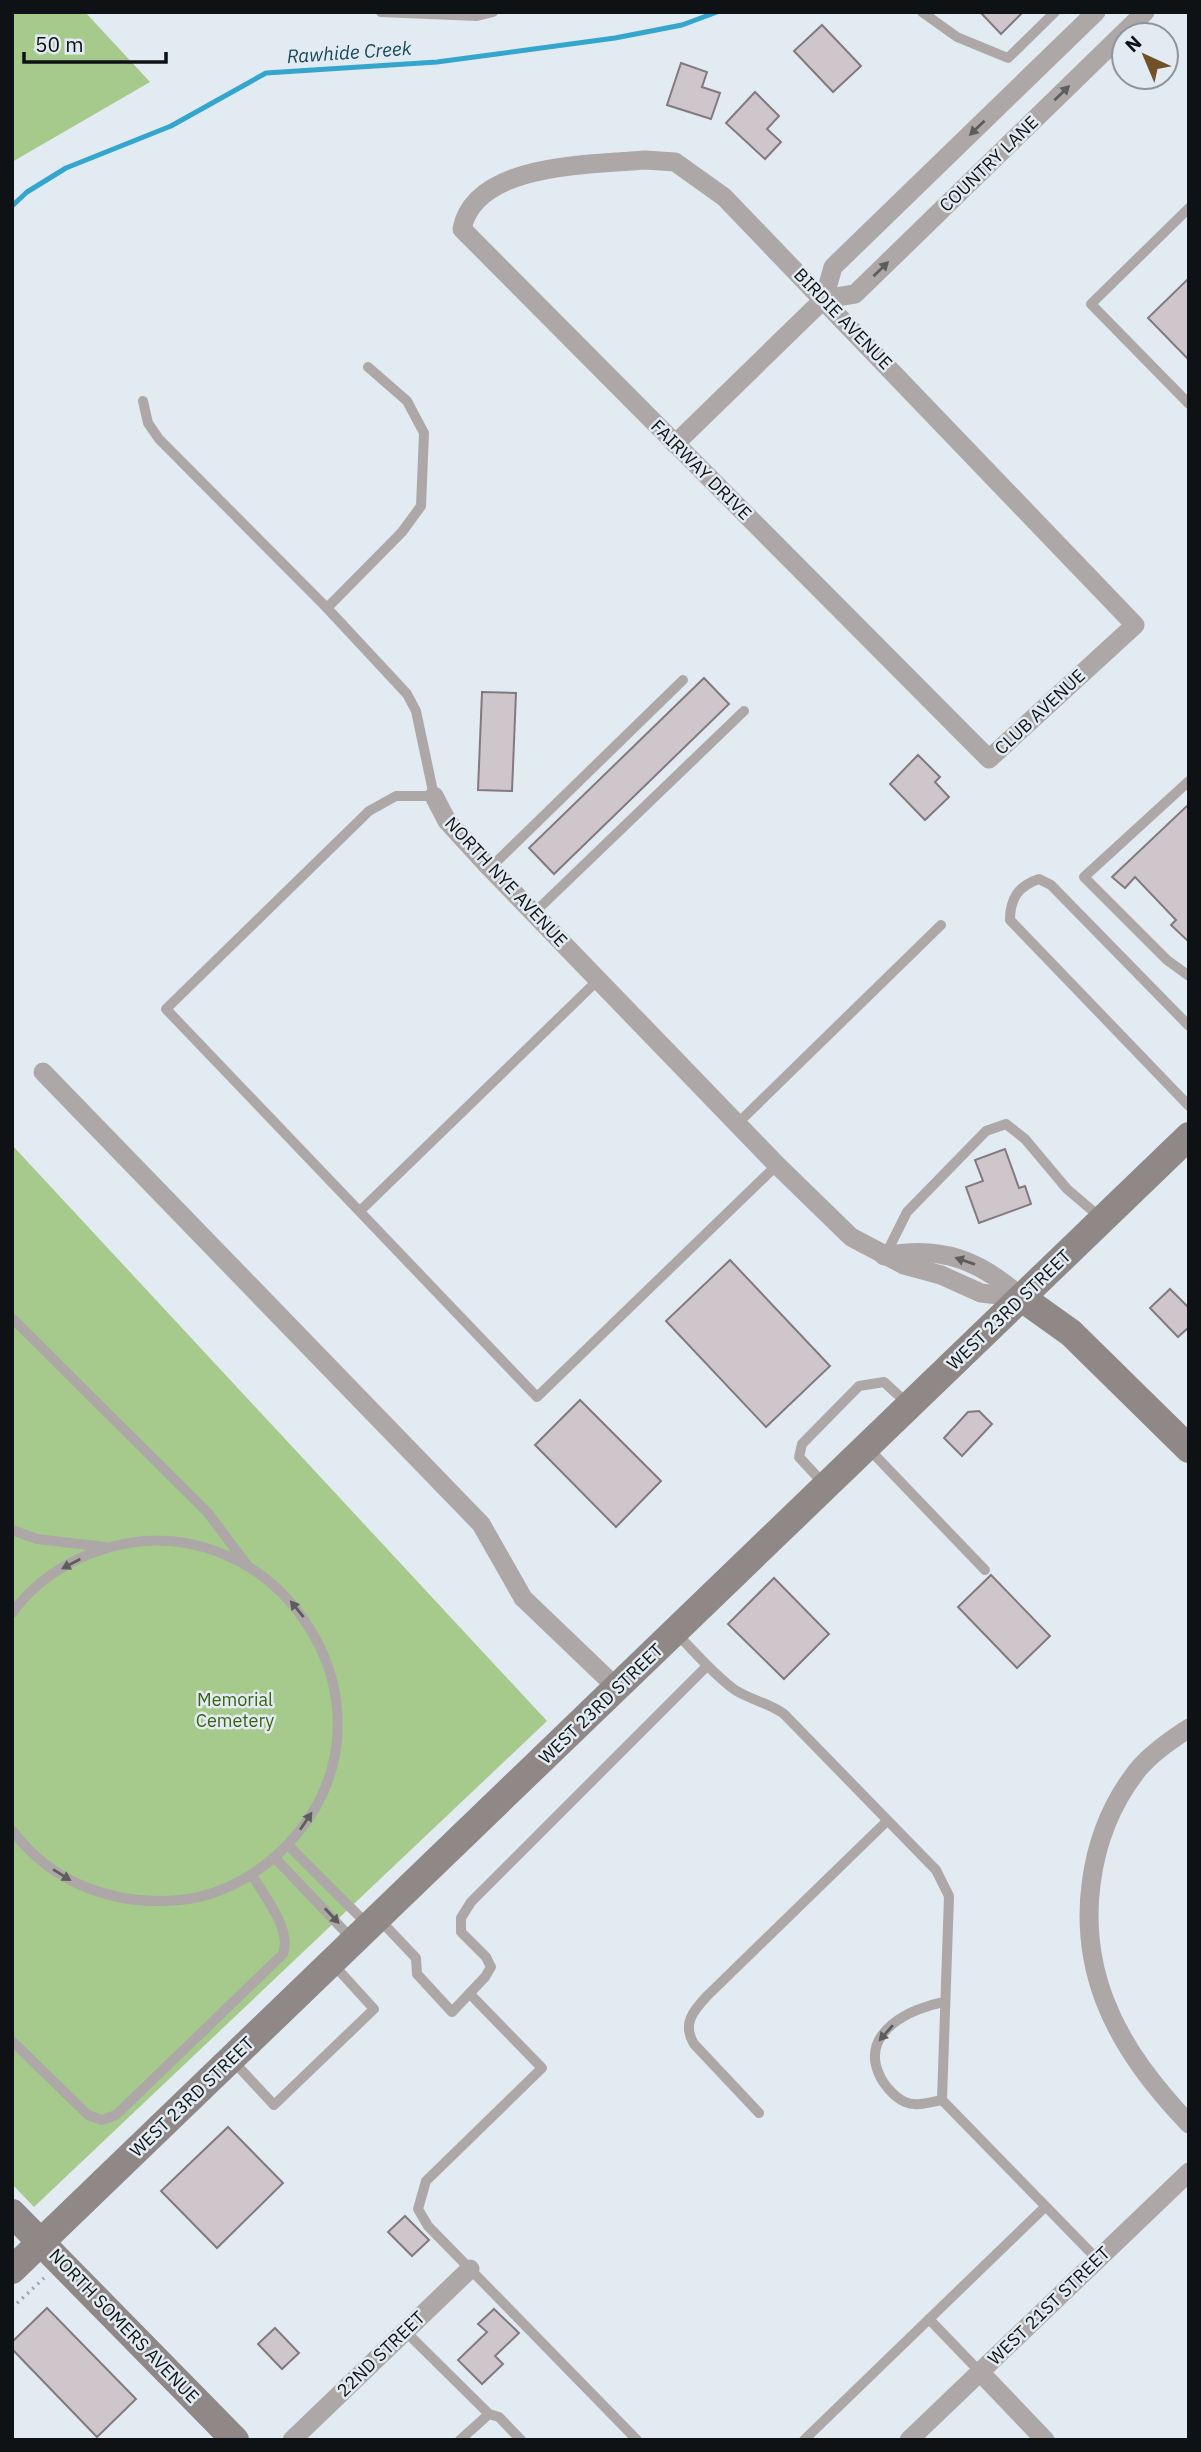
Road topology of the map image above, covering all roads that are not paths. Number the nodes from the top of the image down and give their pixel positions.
1 (381, 12) edge
2 (493, 12) edge
3 (922, 12) edge
4 (1055, 12) edge
5 (1096, 12) edge
6 (1145, 12) edge
7 (1189, 208) edge
8 (463, 222) joint
9 (824, 299) junction
10 (368, 367) dead end
11 (143, 401) dead end
12 (1189, 404) edge
13 (675, 444) junction
14 (327, 608) junction
15 (1105, 653) joint
16 (683, 680) dead end
17 (744, 711) dead end
18 (947, 717) joint
19 (1189, 781) edge
20 (434, 796) junction
21 (490, 868) junction
22 (534, 913) junction
23 (941, 925) dead end
24 (1189, 976) edge
25 (598, 980) junction
26 (1189, 1026) edge
27 (43, 1072) dead end
28 (1189, 1106) edge
29 (737, 1124) junction
30 (1189, 1136) edge
31 (777, 1165) junction
32 (360, 1210) junction
33 (1102, 1219) junction
34 (884, 1256) junction
35 (1021, 1298) junction
36 (12, 1318) edge
37 (909, 1406) junction
38 (867, 1447) junction
39 (1189, 1449) edge
40 (826, 1486) junction
41 (12, 1530) edge
42 (109, 1547) junction
43 (247, 1565) junction
44 (985, 1570) dead end
45 (12, 1614) edge
46 (675, 1632) junction
47 (707, 1666) junction
48 (617, 1688) junction
49 (1189, 1728) edge
50 (887, 1821) junction
51 (12, 1830) edge
52 (288, 1845) junction
53 (275, 1857) junction
54 (252, 1875) junction
55 (367, 1928) junction
56 (332, 1963) junction
57 (471, 1994) junction
58 (944, 2002) junction
59 (12, 2041) edge
60 (231, 2059) junction
61 (942, 2100) junction
62 (759, 2113) dead end
63 (1189, 2124) edge
64 (1189, 2172) edge
65 (1045, 2207) junction
66 (12, 2213) edge
67 (42, 2242) junction
68 (1098, 2260) junction
69 (470, 2269) junction
70 (12, 2270) edge
71 (929, 2319) junction
72 (405, 2331) junction
73 (980, 2372) junction
74 (489, 2414) junction
75 (299, 2437) edge
76 (235, 2440) edge
77 (460, 2440) edge
78 (521, 2440) edge
79 (637, 2440) edge
80 (804, 2440) edge
81 (909, 2440) edge
82 (1045, 2440) edge

1 - 2 lane
3 - 4 lane
5 -> 9 street, COUNTRY LANE
9 -> 6 street, COUNTRY LANE
7 - 12 lane
8 - 9 street, BIRDIE AVENUE
8 - 13 street, FAIRWAY DRIVE
9 - 13 street, COUNTRY LANE
9 - 15 street, BIRDIE AVENUE
10 - 14 lane
11 - 14 lane, NORTH NYE AVENUE
13 - 18 street, FAIRWAY DRIVE
14 - 20 lane, NORTH NYE AVENUE
15 - 18 street, CLUB AVENUE
16 - 21 lane
17 - 22 lane
19 - 24 lane
20 - 21 street, NORTH NYE AVENUE
20 - 32 lane
21 - 22 street, NORTH NYE AVENUE
22 - 25 street, NORTH NYE AVENUE
23 - 29 lane
25 - 29 street, NORTH NYE AVENUE
25 - 32 lane
26 - 28 lane
27 - 48 street
29 - 31 street, NORTH NYE AVENUE
30 - 33 main road, WEST 23RD STREET
31 - 32 lane
31 - 34 street, NORTH NYE AVENUE
33 - 34 lane
33 - 35 main road, WEST 23RD STREET
34 - 35 street
35 - 37 main road, WEST 23RD STREET
35 - 39 main road
36 - 43 lane
37 - 38 main road, WEST 23RD STREET
37 - 40 lane
38 - 40 main road, WEST 23RD STREET
38 - 44 lane
40 - 46 main road, WEST 23RD STREET
41 - 42 lane
42 - 43 lane
42 -> 45 lane
52 -> 43 lane
46 - 47 lane
46 - 48 main road, WEST 23RD STREET
47 - 50 lane
47 - 57 lane
48 - 55 main road, WEST 23RD STREET
49 - 63 street
50 - 58 lane
50 - 62 lane
51 -> 54 lane
52 - 53 lane
52 - 55 lane
53 - 54 lane
53 -> 55 lane
54 - 59 lane
55 - 56 main road, WEST 23RD STREET
55 - 57 lane
56 - 60 main road, WEST 23RD STREET
56 - 60 lane
57 - 69 lane
58 - 61 lane
58 -> 61 lane
60 - 67 main road, WEST 23RD STREET
61 - 65 lane
64 - 68 street, WEST 21ST STREET
65 - 68 lane
65 - 71 lane
66 - 67 main road, NORTH SOMERS AVENUE
67 - 70 main road, WEST 23RD STREET
67 - 76 main road, NORTH SOMERS AVENUE
68 - 73 street, WEST 21ST STREET
69 - 72 street, 22ND STREET
69 - 79 lane
71 - 73 lane
71 - 80 lane
72 - 74 lane
72 - 75 street, 22ND STREET
73 - 81 street, WEST 21ST STREET
73 - 82 street
74 - 77 lane
74 - 78 lane

